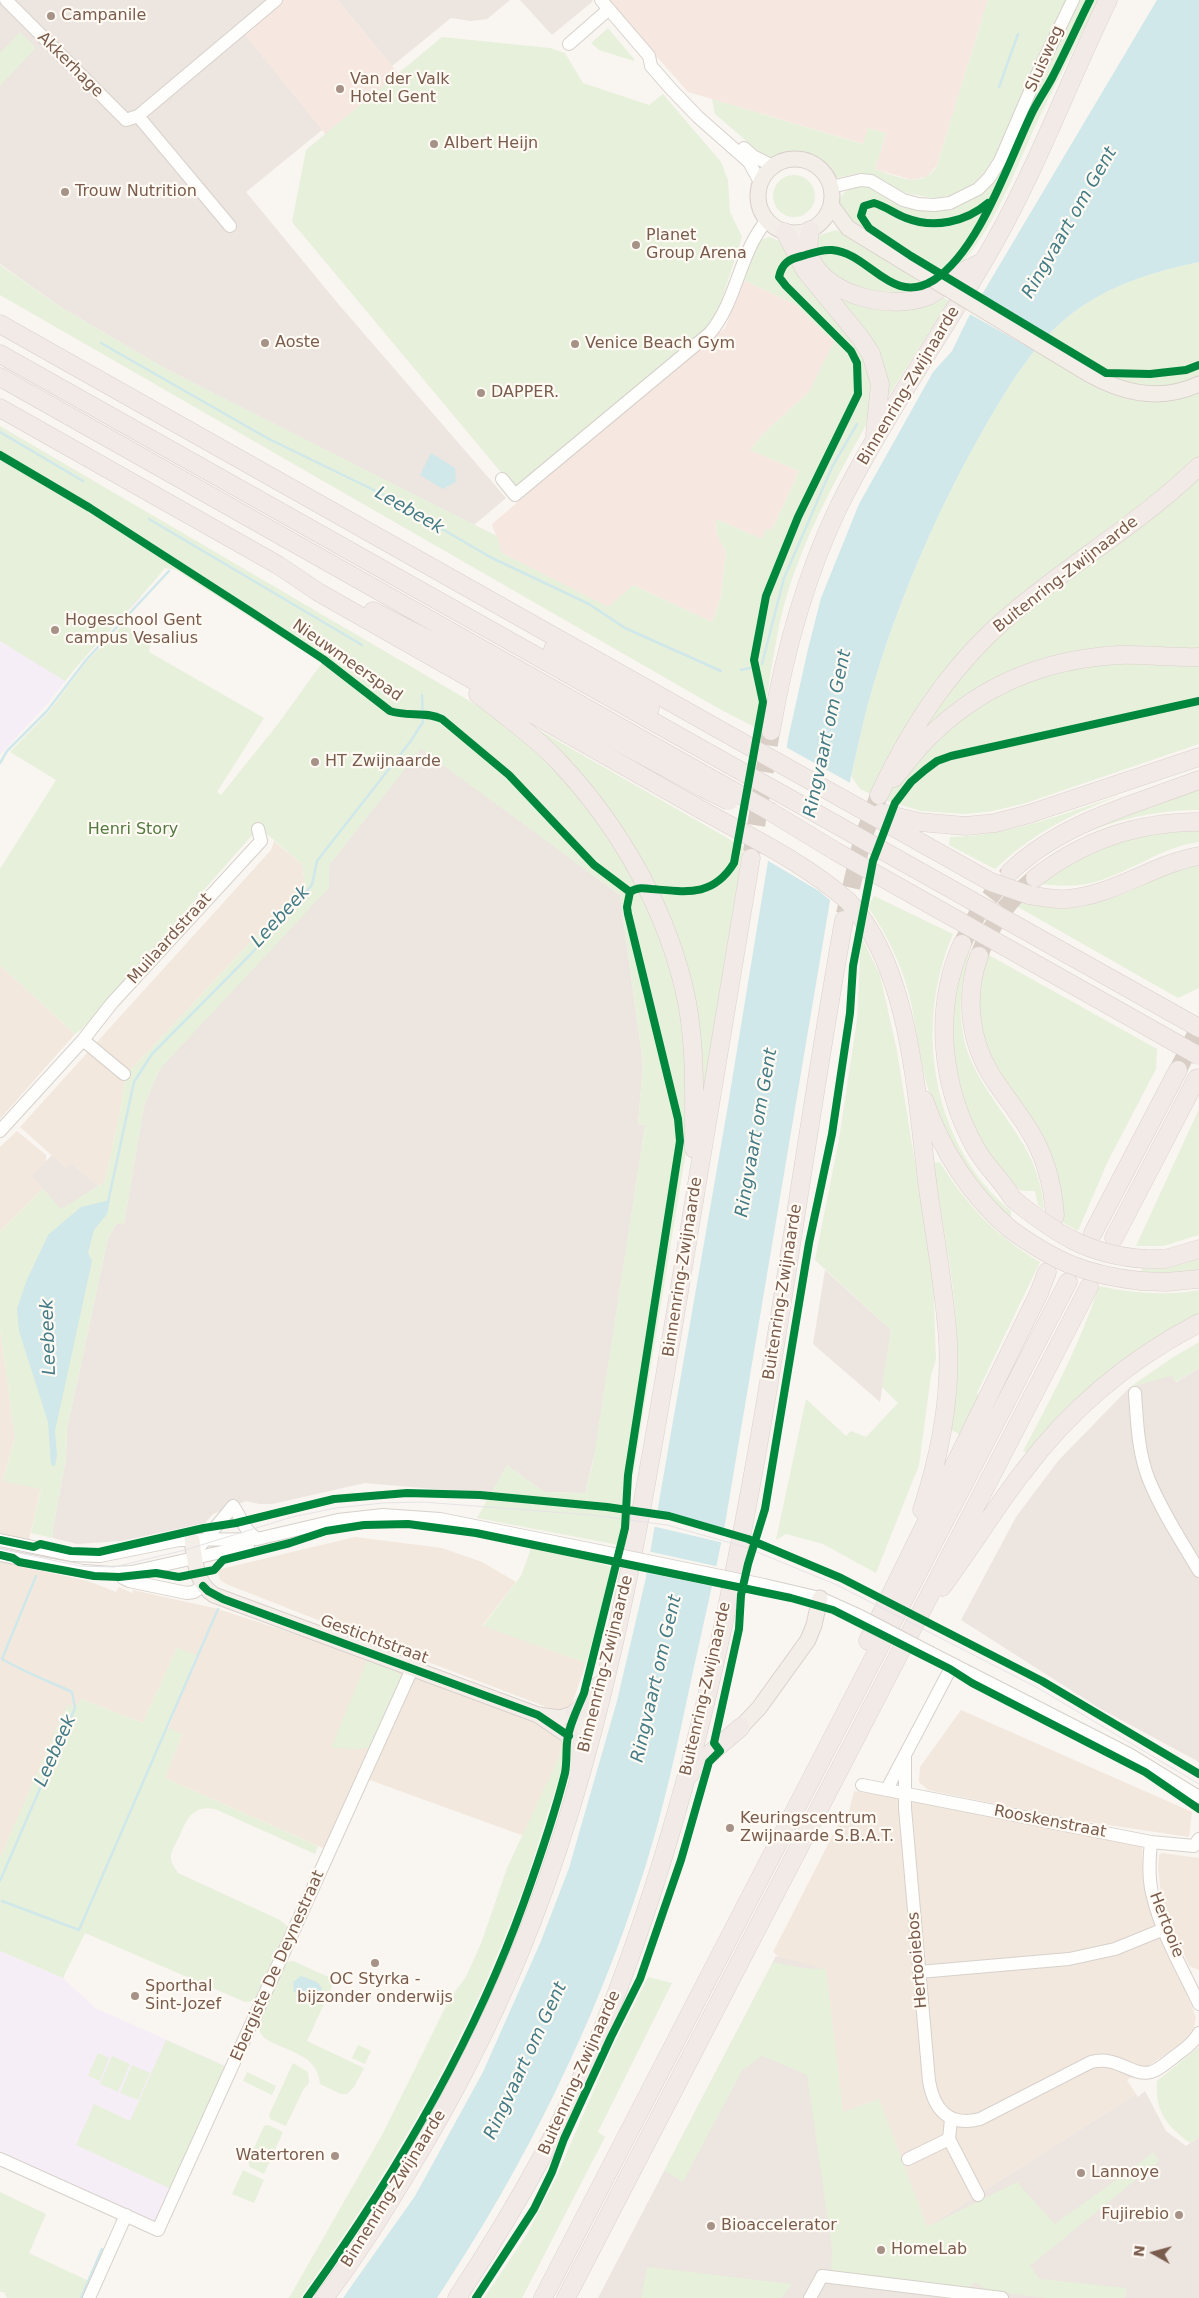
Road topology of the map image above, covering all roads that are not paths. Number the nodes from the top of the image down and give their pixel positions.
1 (6, 0) edge
2 (276, 0) edge
3 (1073, 0) edge
4 (1108, 0) edge
5 (605, 4) edge
6 (569, 44) dead end
7 (648, 56) junction
8 (644, 74) dead end
9 (683, 96) junction
10 (138, 116) junction
11 (773, 166) junction
12 (760, 182) junction
13 (831, 187) junction
14 (831, 205) junction
15 (767, 220) junction
16 (230, 226) dead end
17 (848, 228) junction
18 (785, 232) joint
19 (808, 237) junction
20 (983, 262) junction
21 (811, 270) junction
22 (0, 324) edge
23 (0, 354) edge
24 (0, 377) edge
25 (1199, 384) edge
26 (0, 408) edge
27 (874, 441) junction
28 (1199, 466) edge
29 (502, 479) dead end
30 (278, 565) junction
31 (425, 565) junction
32 (1199, 657) edge
33 (437, 660) junction
34 (771, 731) tunnel mouth
35 (709, 749) junction
36 (1199, 757) edge
37 (1199, 780) edge
38 (704, 781) junction
39 (839, 797) junction
40 (1199, 822) edge
41 (262, 838) dead end
42 (1199, 856) edge
43 (751, 858) tunnel mouth
44 (1010, 872) tunnel mouth
45 (1035, 878) tunnel mouth
46 (844, 920) tunnel mouth
47 (962, 944) tunnel mouth
48 (979, 956) tunnel mouth
49 (1199, 1028) edge
50 (83, 1040) junction
51 (1199, 1056) edge
52 (912, 1066) junction
53 (1178, 1070) tunnel mouth
54 (124, 1074) dead end
55 (1197, 1078) tunnel mouth
56 (0, 1131) edge
57 (693, 1205) junction
58 (1055, 1216) dead end
59 (1093, 1232) dead end
60 (1114, 1238) dead end
61 (1199, 1249) edge
62 (1047, 1272) dead end
63 (1199, 1279) edge
64 (1068, 1282) dead end
65 (1089, 1287) dead end
66 (1199, 1323) edge
67 (1135, 1393) dead end
68 (258, 1539) junction
69 (0, 1540) edge
70 (198, 1540) junction
71 (0, 1555) edge
72 (195, 1558) junction
73 (1199, 1571) edge
74 (119, 1573) junction
75 (203, 1586) junction
76 (820, 1598) junction
77 (911, 1630) junction
78 (870, 1638) junction
79 (953, 1664) junction
80 (412, 1669) junction
81 (603, 1682) junction
82 (575, 1713) junction
83 (538, 1715) junction
84 (740, 1727) joint
85 (569, 1736) junction
86 (905, 1756) junction
87 (686, 1780) junction
88 (577, 1783) junction
89 (862, 1786) dead end
90 (887, 1789) junction
91 (906, 1793) junction
92 (1199, 1797) edge
93 (1150, 1842) junction
94 (1197, 1845) edge
95 (1164, 1929) junction
96 (919, 1972) junction
97 (1193, 1979) edge
98 (1199, 2004) edge
99 (682, 2026) junction
100 (1199, 2033) edge
101 (951, 2119) junction
102 (950, 2139) junction
103 (0, 2159) edge
104 (908, 2159) dead end
105 (978, 2195) dead end
106 (512, 2212) junction
107 (126, 2215) junction
108 (89, 2298) edge
109 (324, 2298) edge
110 (457, 2298) edge
111 (464, 2298) edge
112 (543, 2298) edge
113 (566, 2298) edge
114 (810, 2298) edge
115 (1002, 2298) edge

1 - 10 street, Akkerhage
2 - 10 street
3 - 13 street, Sluisweg
4 - 20 highway, Binnenring-Zwijnaarde
5 - 6 street
5 - 7 street
7 - 8 street
7 - 9 street
9 - 11 street
9 - 12 street
10 - 16 street
11 - 12 main road
11 - 13 main road
12 - 15 main road
13 - 14 main road
14 - 17 main road
14 - 19 main road
15 - 18 main road
15 - 29 street
17 - 19 main road
17 - 25 main road, bridge
18 - 19 highway
19 - 21 highway
20 - 21 highway
20 - 27 highway, Binnenring-Zwijnaarde
21 - 27 highway
22 - 31 highway
23 - 35 highway
24 - 38 highway
26 - 30 highway
27 - 34 highway, Binnenring-Zwijnaarde
28 - 32 highway, Buitenring-Zwijnaarde
30 - 33 highway
30 - 38 highway
31 - 35 highway
31 - 39 highway, bridge
33 - 52 highway, bridge
33 - 57 highway
35 - 49 highway, bridge
36 - 39 highway, bridge
37 - 44 highway
38 - 51 highway, bridge
39 - 42 highway, bridge
40 - 45 highway
41 - 50 street, Muilaardstraat
43 - 57 highway, Binnenring-Zwijnaarde
46 - 87 highway, Buitenring-Zwijnaarde
47 - 61 highway, bridge
48 - 58 highway
50 - 54 street
50 - 56 street, Muilaardstraat
52 - 63 highway, bridge
52 - 78 highway
53 - 59 highway
55 - 60 highway
57 - 81 highway, Binnenring-Zwijnaarde
62 - 78 highway
64 - 99 highway
65 - 77 highway
66 - 77 highway
67 - 73 street
68 - 70 street
68 - 70 street
68 - 72 street
68 - 76 street, bridge
69 - 70 street
70 - 72 main road
71 - 74 street
72 - 74 street
72 - 75 main road
74 - 75 street
75 - 80 main road, Gestichtstraat
76 - 79 street, bridge
76 - 84 main road
77 - 113 highway
78 - 99 highway
79 - 86 street
79 - 92 street
80 - 83 main road, Gestichtstraat
80 - 107 street, Ebergiste De Deynestraat
81 - 82 highway
81 - 88 highway, Binnenring-Zwijnaarde
82 - 83 main road, Gestichtstraat
82 - 85 main road
83 - 85 main road, Gestichtstraat
84 - 87 highway
85 - 88 highway
86 - 90 street
86 - 91 street
87 - 106 highway, Buitenring-Zwijnaarde
88 - 109 highway, Binnenring-Zwijnaarde
89 - 90 street, Rooskenstraat
90 - 91 street, Rooskenstraat
91 - 93 street, Rooskenstraat
91 - 96 street, Hertooiebos
93 - 94 street, Rooskenstraat
93 - 95 street, Hertooie
95 - 96 street
95 - 97 street, Hertooie
96 - 101 street, Hertooiebos
97 - 98 street, Hertooie
99 - 112 highway
100 - 101 street
101 - 102 street
102 - 104 street
102 - 105 street
103 - 107 street, Ebergiste De Deynestraat
106 - 110 highway, Buitenring-Zwijnaarde
106 - 111 highway
107 - 108 street
114 - 115 street

